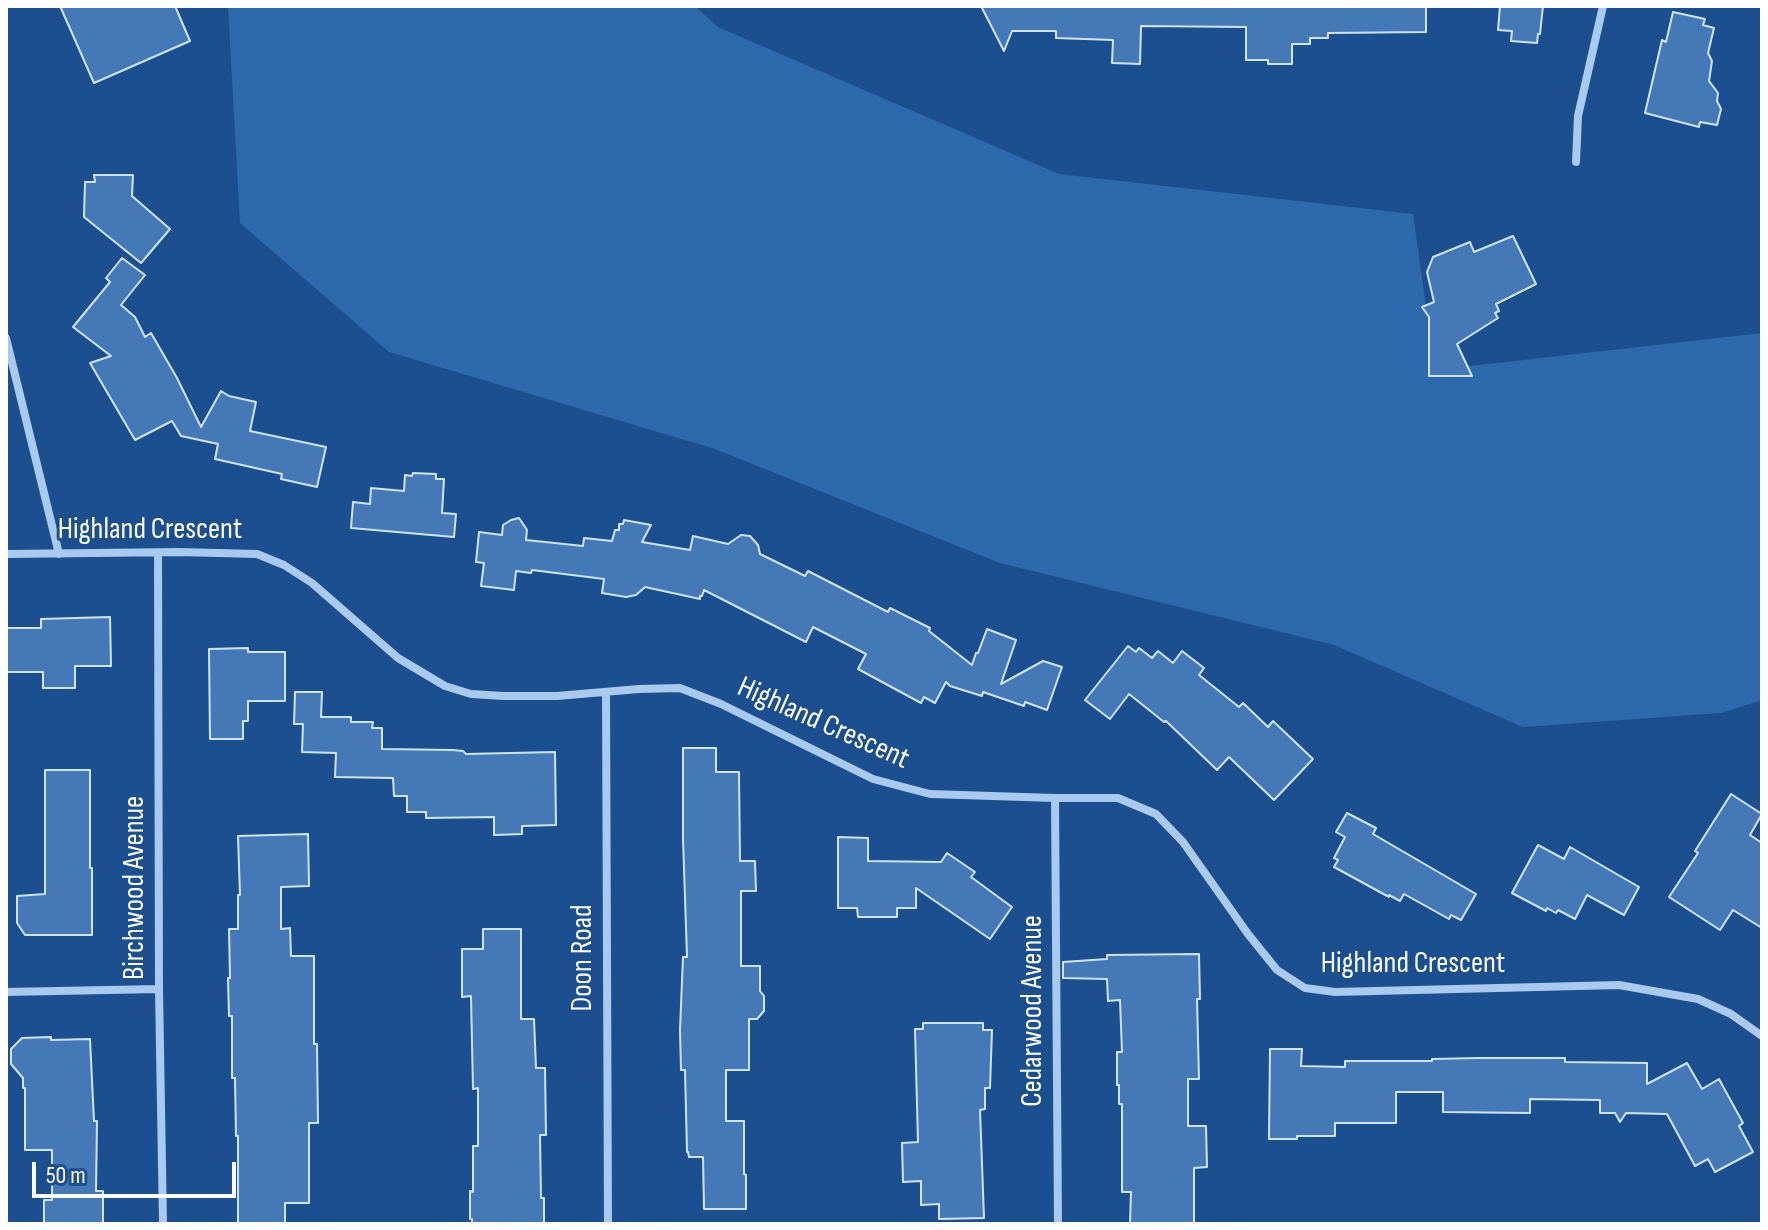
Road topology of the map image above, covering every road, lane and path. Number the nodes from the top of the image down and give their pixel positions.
1 (1603, 6) edge
2 (1576, 162) dead end
3 (6, 338) edge
4 (158, 553) junction
5 (6, 554) edge
6 (59, 554) junction
7 (606, 692) junction
8 (1055, 798) junction
9 (159, 989) junction
10 (6, 992) edge
11 (1762, 1036) edge
12 (163, 1224) edge
13 (608, 1224) edge
14 (1058, 1224) edge

1 - 2 street
3 - 6 street
4 - 6 street, Highland Crescent
4 - 7 street, Highland Crescent
4 - 9 street, Birchwood Avenue
5 - 6 street, Highland Crescent
7 - 8 street, Highland Crescent
7 - 13 street, Doon Road
8 - 11 street, Highland Crescent
8 - 14 street, Cedarwood Avenue
9 - 10 street
9 - 12 street, Birchwood Avenue

